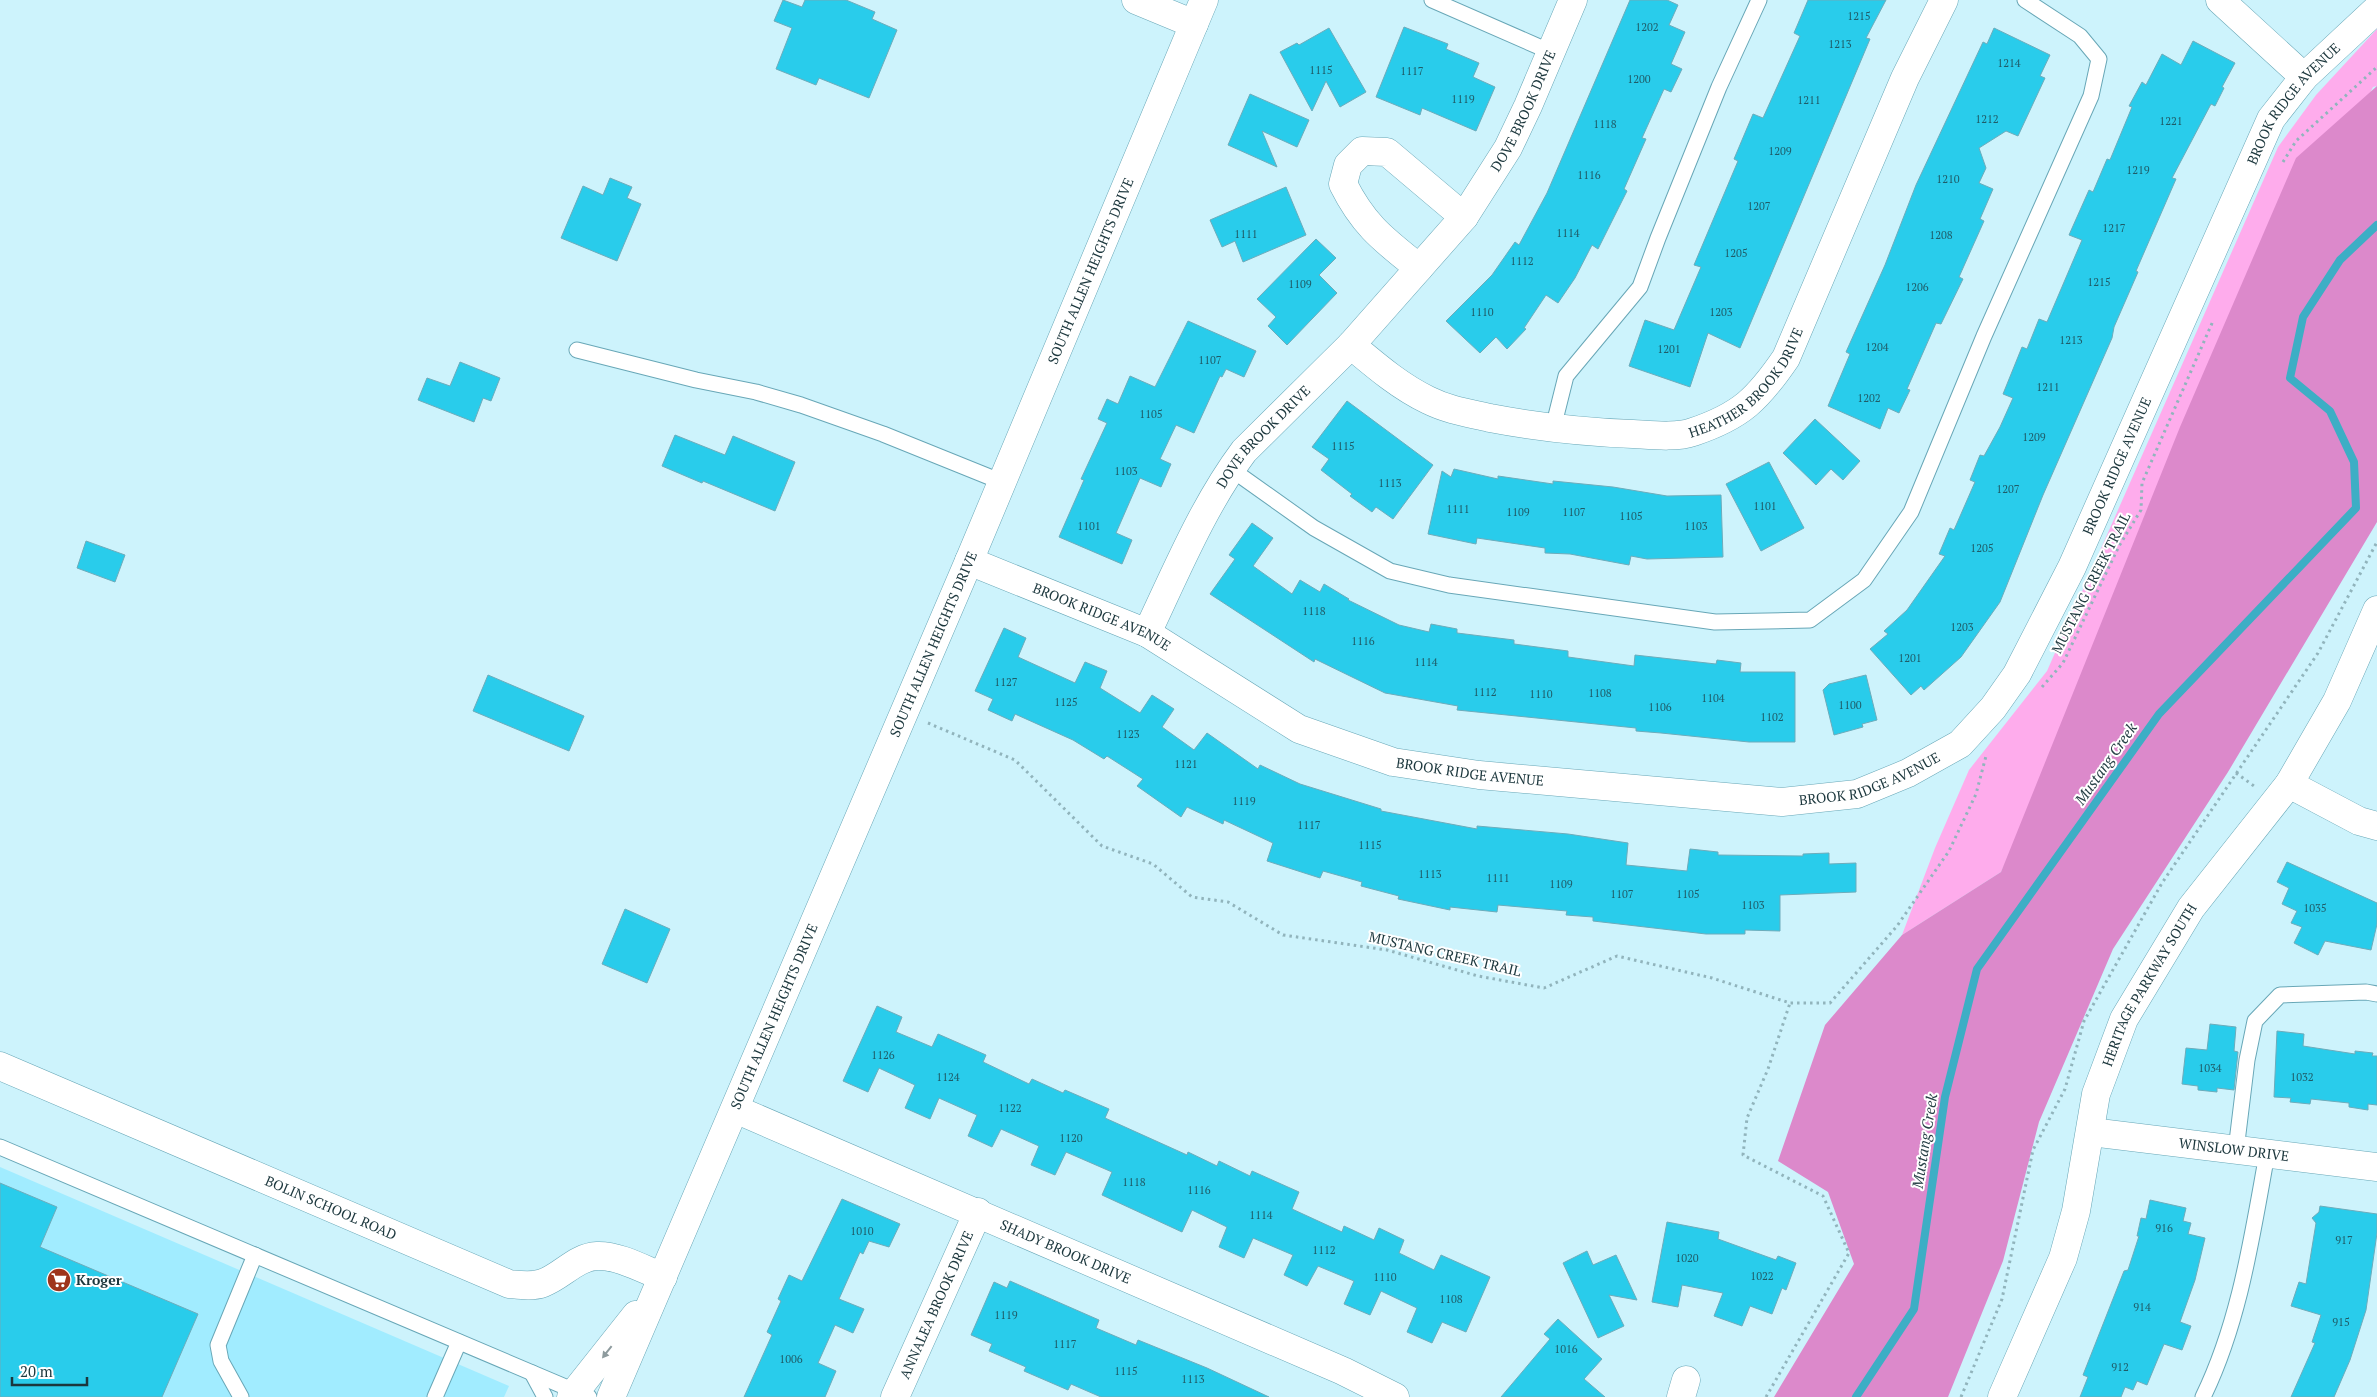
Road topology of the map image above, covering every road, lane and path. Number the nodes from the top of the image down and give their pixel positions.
1 (1136, 0) edge
2 (1204, 0) edge
3 (1432, 0) edge
4 (1572, 0) edge
5 (1759, 0) edge
6 (1944, 0) edge
7 (2025, 0) edge
8 (2220, 0) edge
9 (2377, 9) edge
10 (1194, 24) junction
11 (1551, 52) junction
12 (2377, 67) edge
13 (2304, 78) junction
14 (2282, 164) dead end
15 (1464, 217) junction
16 (1419, 268) junction
17 (2214, 319) dead end
18 (1351, 345) junction
19 (578, 350) dead end
20 (1553, 428) junction
21 (1230, 469) junction
22 (1002, 482) junction
23 (969, 561) junction
24 (2377, 610) edge
25 (1147, 633) junction
26 (2038, 692) dead end
27 (930, 714) dead end
28 (1987, 751) dead end
29 (2289, 784) junction
30 (2377, 826) edge
31 (2377, 994) edge
32 (1790, 1003) junction
33 (0, 1066) edge
34 (735, 1109) junction
35 (2091, 1132) junction
36 (0, 1147) edge
37 (2236, 1150) junction
38 (2267, 1154) junction
39 (2377, 1167) edge
40 (978, 1212) junction
41 (255, 1255) junction
42 (661, 1281) junction
43 (459, 1342) junction
44 (532, 1373) junction
45 (579, 1395) edge
46 (241, 1397) edge
47 (435, 1397) edge
48 (545, 1397) edge
49 (611, 1397) edge
50 (896, 1397) edge
51 (1395, 1397) edge
52 (1766, 1397) edge
53 (2002, 1397) edge
54 (2203, 1397) edge

1 - 10 street
2 - 10 street, SOUTH ALLEN HEIGHTS DRIVE
3 - 11 lane
4 - 11 street, DOVE BROOK DRIVE
5 - 20 lane
6 - 20 street, HEATHER BROOK DRIVE
7 - 21 lane
8 - 13 street
9 - 13 street, BROOK RIDGE AVENUE
10 - 22 street, SOUTH ALLEN HEIGHTS DRIVE
11 - 15 street, DOVE BROOK DRIVE
12 - 14 path
13 - 25 street, BROOK RIDGE AVENUE
15 - 16 street, DOVE BROOK DRIVE
15 - 16 street
16 - 18 street, DOVE BROOK DRIVE
17 - 26 path, MUSTANG CREEK TRAIL
18 - 20 street, HEATHER BROOK DRIVE
18 - 21 street, DOVE BROOK DRIVE
19 - 22 lane
21 - 25 street, DOVE BROOK DRIVE
22 - 23 street, SOUTH ALLEN HEIGHTS DRIVE
23 - 25 street, BROOK RIDGE AVENUE
23 - 34 street, SOUTH ALLEN HEIGHTS DRIVE
24 - 29 street, HERITAGE PARKWAY SOUTH
27 - 32 path, MUSTANG CREEK TRAIL
28 - 32 path, MUSTANG CREEK TRAIL
29 - 30 street
29 - 35 street, HERITAGE PARKWAY SOUTH
31 - 37 lane
32 - 52 path
33 - 42 street, BOLIN SCHOOL ROAD
34 - 40 street, SHADY BROOK DRIVE
34 - 42 street, SOUTH ALLEN HEIGHTS DRIVE
35 - 37 street, WINSLOW DRIVE
35 - 53 street, HERITAGE PARKWAY SOUTH
36 - 41 lane
37 - 38 street, WINSLOW DRIVE
38 - 39 street, WINSLOW DRIVE
38 - 54 lane
40 - 50 street, ANNALEA BROOK DRIVE
40 - 51 street, SHADY BROOK DRIVE
41 - 43 lane
41 - 46 lane
42 -> 45 street, SOUTH ALLEN HEIGHTS DRIVE
42 - 49 street, SOUTH ALLEN HEIGHTS DRIVE
43 - 44 lane
43 - 47 lane
44 - 45 lane
44 - 48 lane

